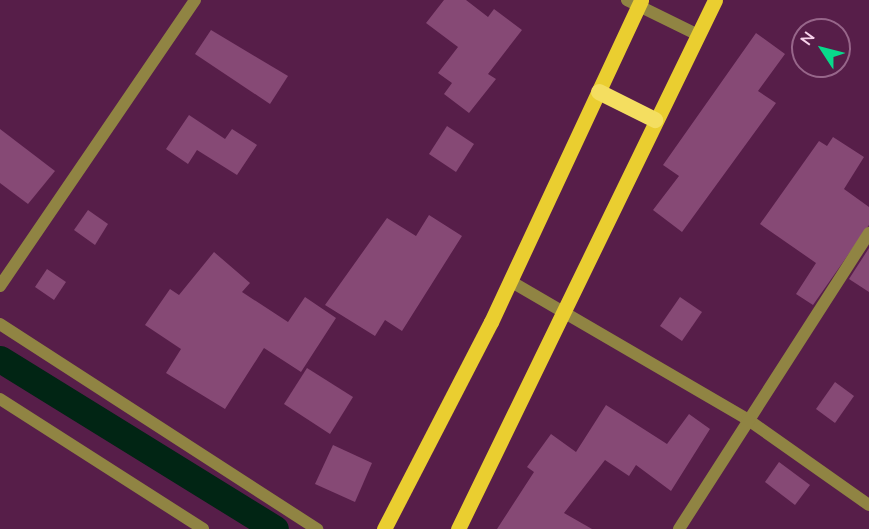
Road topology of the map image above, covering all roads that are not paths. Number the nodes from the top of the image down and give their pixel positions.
1 (195, 0) edge
2 (715, 0) edge
3 (635, 2) edge
4 (698, 34) junction
5 (599, 92) junction
6 (656, 120) junction
7 (869, 232) edge
8 (510, 281) junction
9 (0, 286) edge
10 (565, 312) junction
11 (0, 324) edge
12 (0, 399) edge
13 (747, 419) junction
14 (869, 506) edge
15 (203, 529) edge
16 (317, 529) edge
17 (384, 529) edge
18 (458, 529) edge
19 (679, 529) edge

1 - 9 street
2 - 4 main road
3 - 4 street
3 - 5 main road
4 - 6 main road
5 - 6 highway
5 - 8 main road
6 - 10 main road
7 - 13 street
8 - 10 street
8 - 17 main road
10 - 13 street
10 - 18 main road
11 - 16 street
12 - 15 street
13 - 14 street
13 - 19 street

